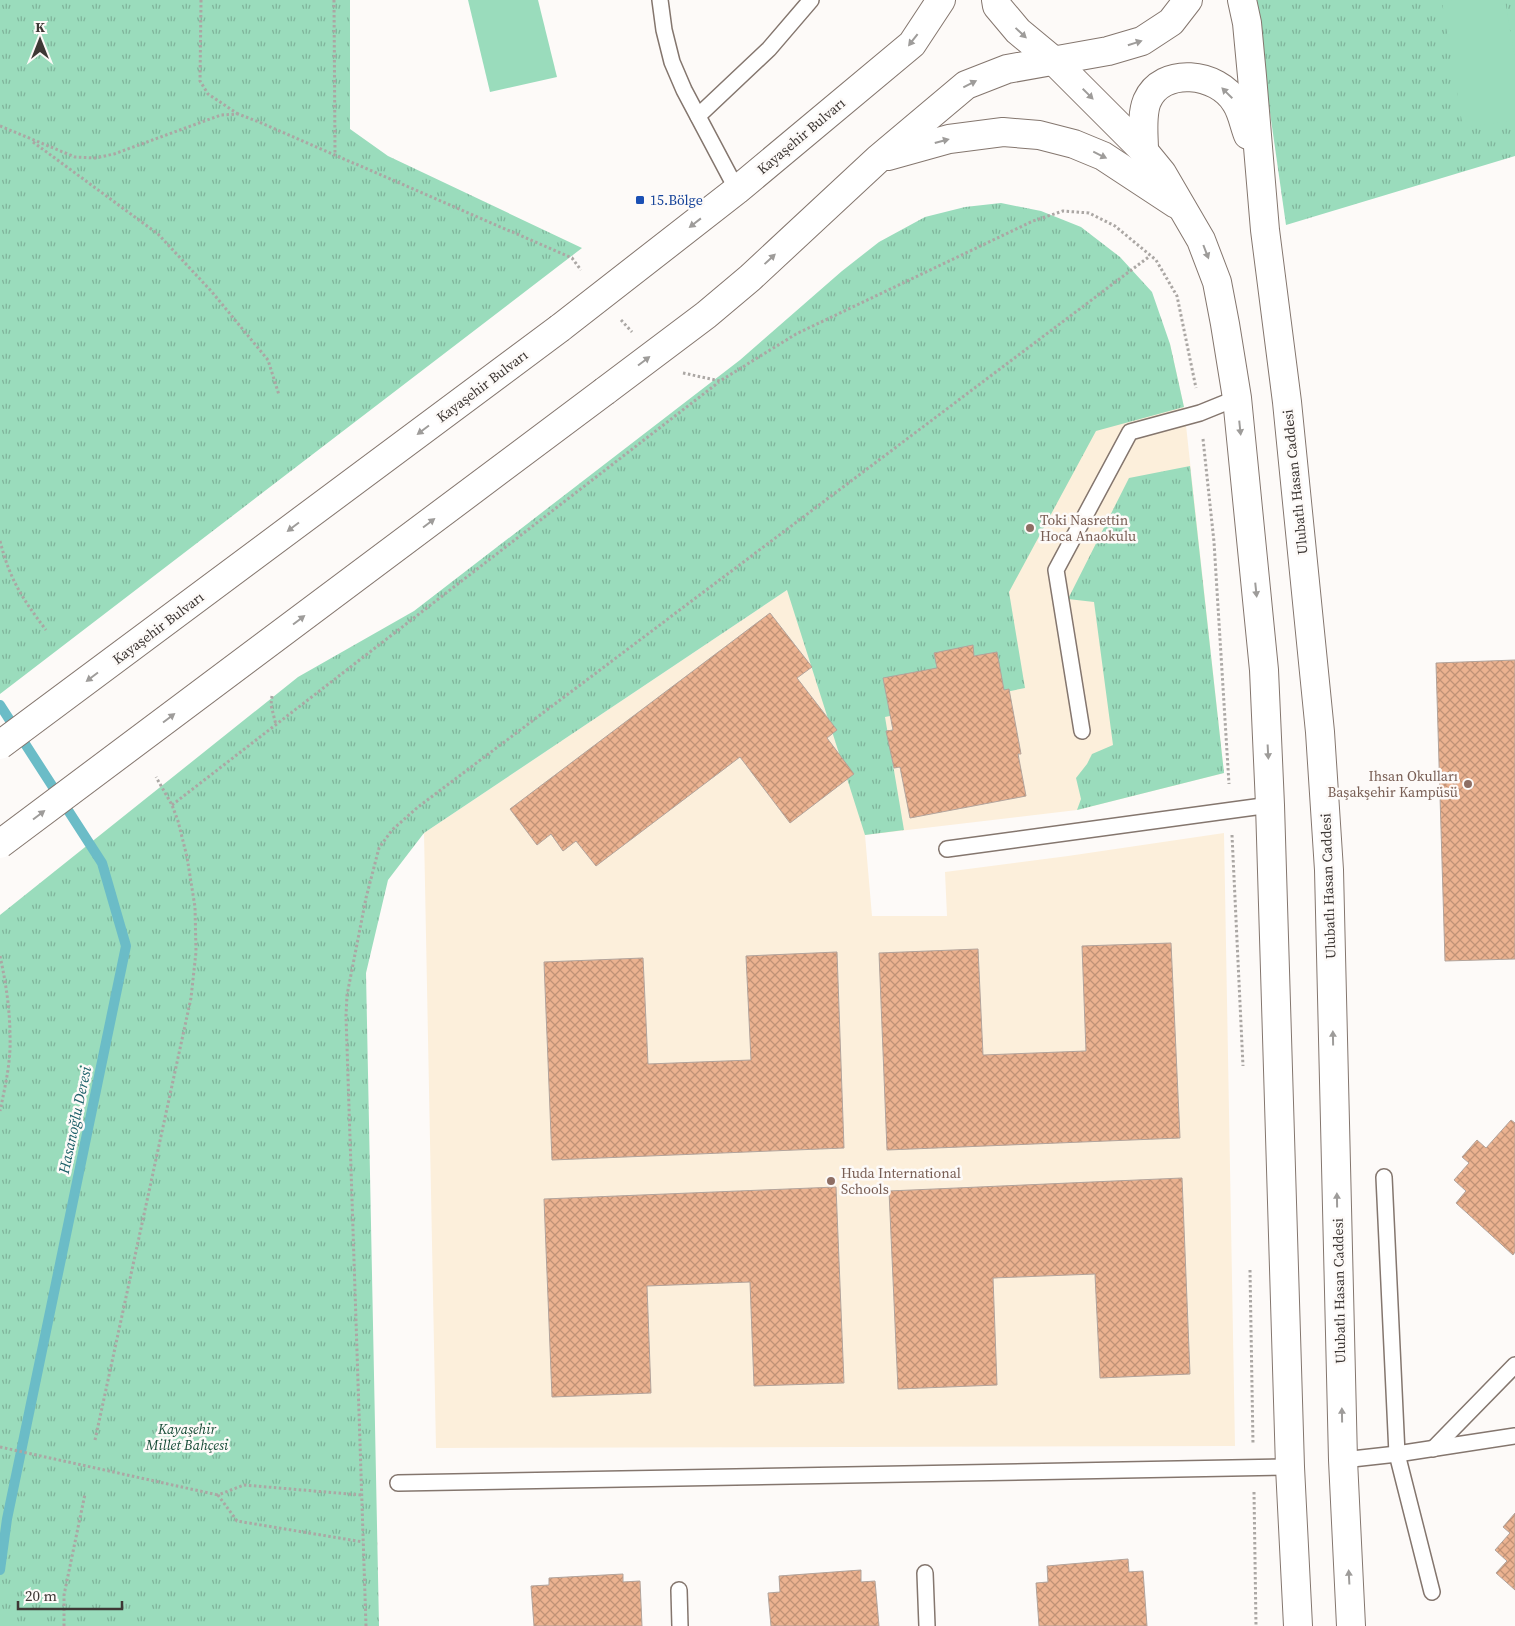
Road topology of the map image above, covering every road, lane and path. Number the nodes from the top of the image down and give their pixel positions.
1 (201, 0) edge
2 (334, 0) edge
3 (660, 0) edge
4 (812, 0) edge
5 (941, 0) edge
6 (996, 0) edge
7 (1188, 0) edge
8 (1242, 0) edge
9 (1053, 60) junction
10 (238, 114) junction
11 (698, 116) junction
12 (0, 126) edge
13 (28, 138) junction
14 (1144, 151) junction
15 (335, 154) junction
16 (878, 159) junction
17 (1260, 169) junction
18 (737, 190) junction
19 (1184, 208) junction
20 (1150, 256) junction
21 (572, 258) dead end
22 (679, 372) dead end
23 (720, 382) junction
24 (279, 395) dead end
25 (1237, 398) junction
26 (1200, 413) junction
27 (0, 541) edge
28 (46, 630) dead end
29 (272, 696) dead end
30 (276, 725) junction
31 (1082, 731) dead end
32 (0, 745) edge
33 (156, 777) dead end
34 (172, 805) junction
35 (1270, 805) junction
36 (1230, 810) junction
37 (0, 844) edge
38 (947, 849) dead end
39 (0, 956) edge
40 (1244, 1073) dead end
41 (0, 1111) edge
42 (1384, 1177) dead end
43 (1250, 1268) dead end
44 (1515, 1365) edge
45 (1515, 1436) edge
46 (95, 1440) dead end
47 (0, 1447) edge
48 (1433, 1449) junction
49 (1397, 1454) junction
50 (1344, 1460) junction
51 (1290, 1467) junction
52 (1253, 1468) junction
53 (398, 1483) dead end
54 (85, 1494) dead end
55 (218, 1495) junction
56 (361, 1495) junction
57 (363, 1542) junction
58 (925, 1573) dead end
59 (679, 1590) dead end
60 (1432, 1592) dead end
61 (64, 1626) edge
62 (366, 1626) edge
63 (680, 1626) edge
64 (927, 1626) edge
65 (1256, 1626) edge
66 (1298, 1626) edge
67 (1351, 1626) edge

1 - 10 path
2 - 15 path
3 - 11 lane
4 - 11 lane
5 -> 18 main road, Kayaşehir Bulvarı
6 -> 9 main road
9 -> 7 main road
8 - 17 main road, Ulubatlı Hasan Caddesi
9 -> 14 main road
16 -> 9 main road
10 - 13 path
10 - 15 path
11 - 18 lane
12 - 13 path
13 - 24 path
17 -> 14 main road
14 - 19 main road
15 - 21 path
16 -> 19 main road
37 -> 16 main road, bridge
50 -> 17 main road, Ulubatlı Hasan Caddesi
18 -> 32 main road, Kayaşehir Bulvarı, bridge
19 -> 25 main road
20 - 23 path
20 - 26 path
20 - 56 path
22 - 23 path
23 - 30 path
25 - 26 lane
25 -> 35 main road
26 - 31 lane
26 - 36 path
27 - 28 path
29 - 30 path
30 - 34 path
33 - 34 path
34 - 46 path
35 - 36 lane
35 - 51 main road
36 - 38 lane
36 - 40 path
39 - 41 path
42 - 49 lane
43 - 52 path
44 - 48 lane
45 - 48 lane
47 - 55 path, bridge
48 - 49 lane
49 - 50 lane
49 - 60 lane
67 -> 50 main road, Ulubatlı Hasan Caddesi
51 - 52 lane
51 - 66 main road
52 - 53 lane
52 - 65 path
54 - 61 path
55 - 56 path
55 - 57 path
56 - 57 path
57 - 62 path
58 - 64 lane
59 - 63 lane

